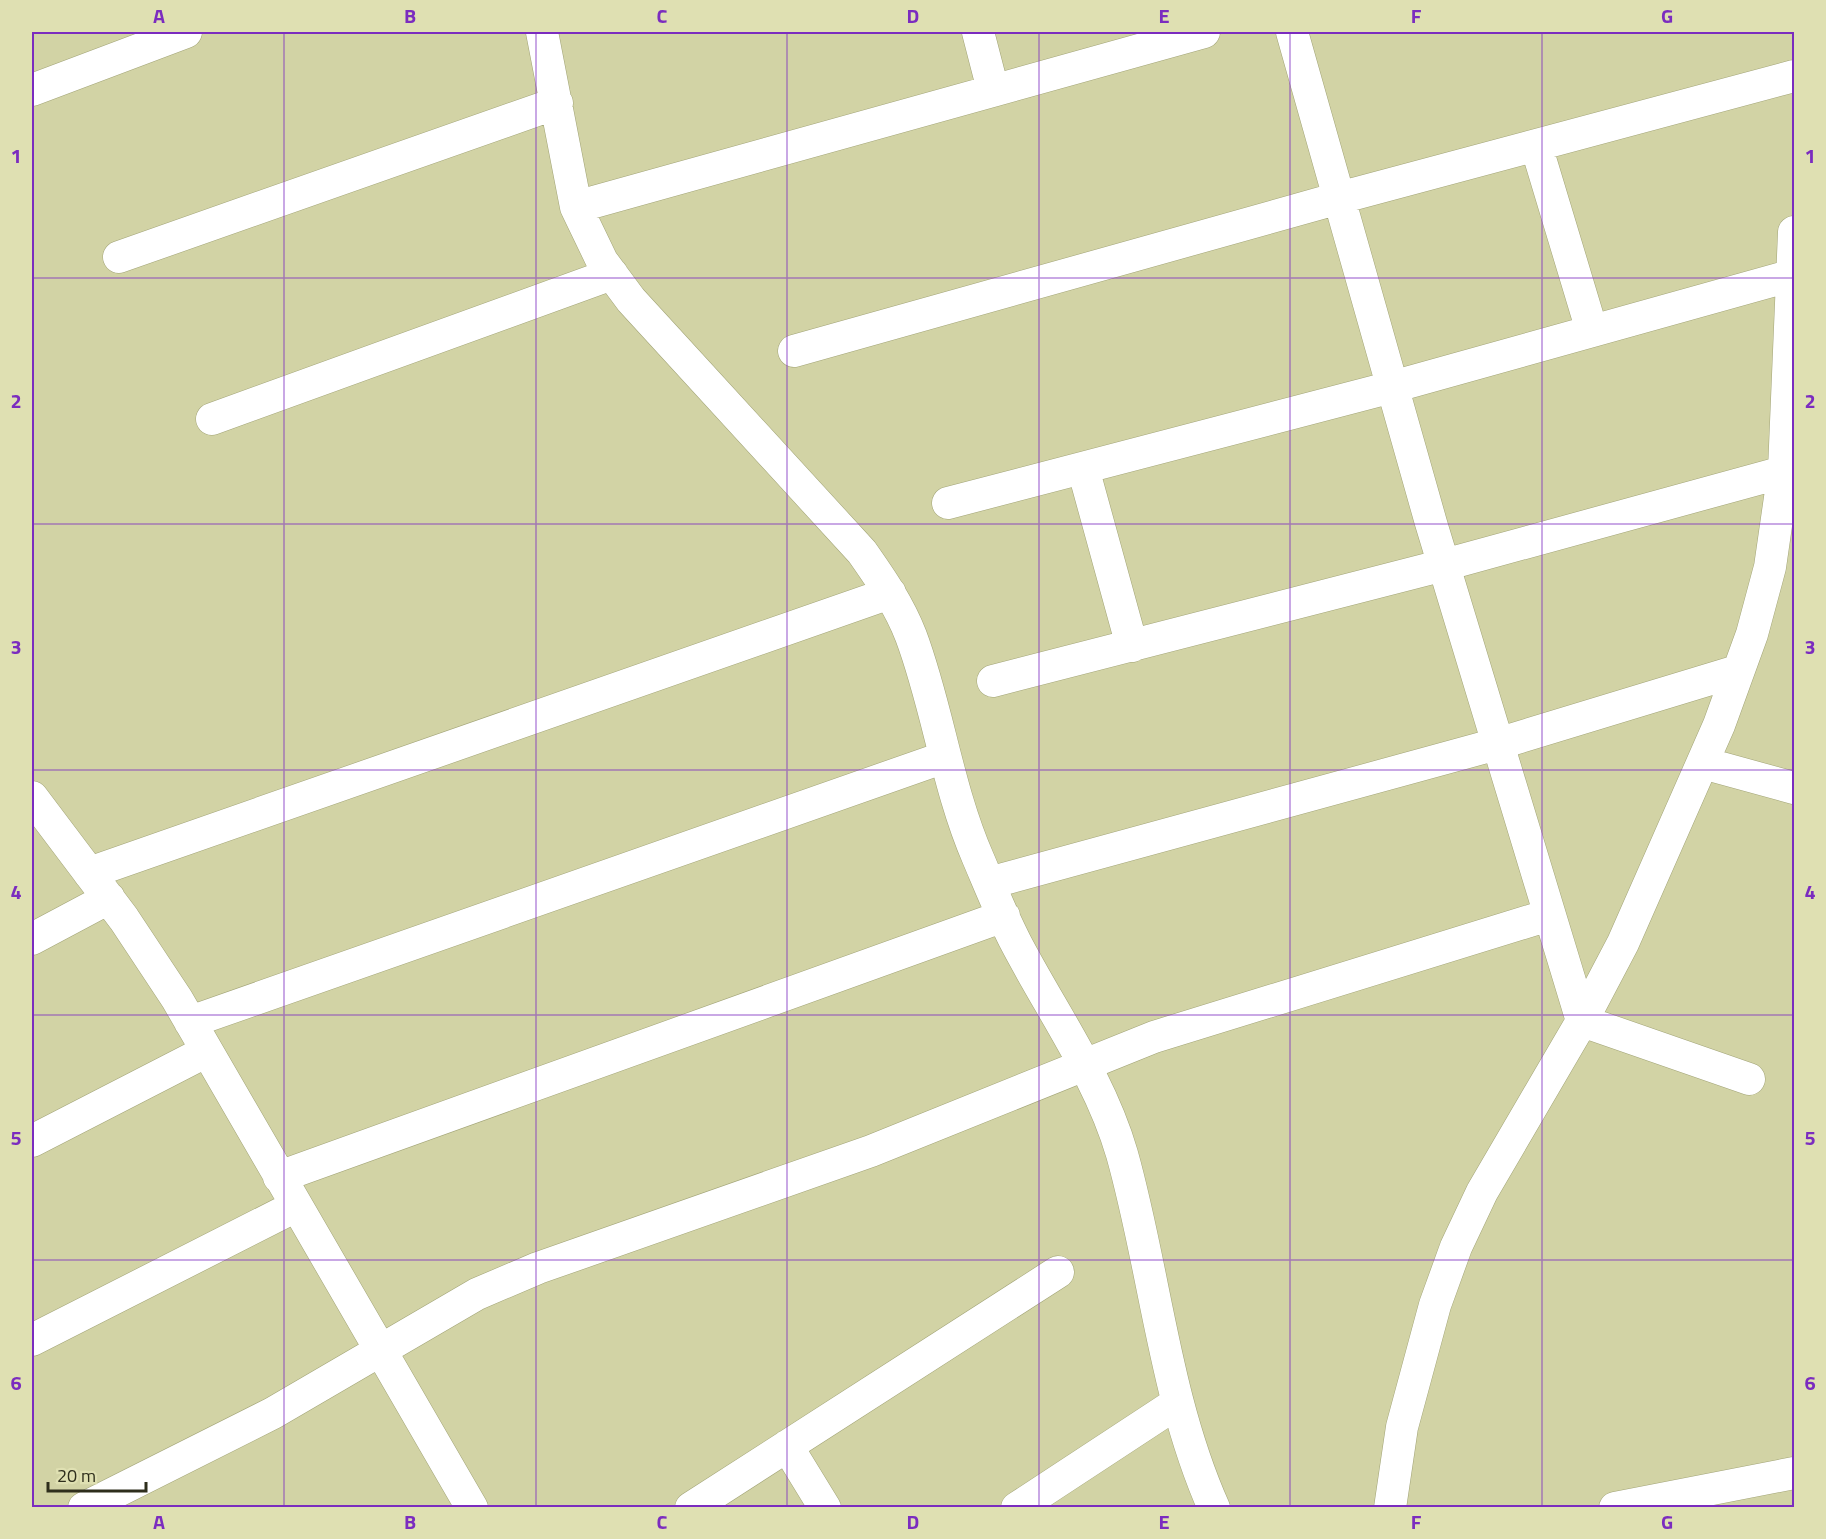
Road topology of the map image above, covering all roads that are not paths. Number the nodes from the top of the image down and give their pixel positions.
1 (186, 32) edge
2 (542, 32) edge
3 (978, 32) edge
4 (1204, 32) edge
5 (1292, 32) edge
6 (1794, 76) edge
7 (32, 90) edge
8 (993, 90) junction
9 (557, 103) junction
10 (1536, 145) junction
11 (1339, 198) junction
12 (576, 207) junction
13 (1794, 232) edge
14 (119, 257) dead end
15 (612, 274) junction
16 (1792, 275) junction
17 (1592, 331) junction
18 (795, 351) dead end
19 (1392, 387) junction
20 (212, 419) dead end
21 (1083, 468) junction
22 (1789, 469) edge
23 (948, 503) dead end
24 (1444, 565) junction
25 (890, 593) junction
26 (1132, 646) junction
27 (1737, 671) junction
28 (993, 681) dead end
29 (1497, 744) junction
30 (945, 756) junction
31 (1703, 763) junction
32 (1794, 789) edge
33 (32, 797) edge
34 (89, 873) junction
35 (989, 883) junction
36 (109, 898) junction
37 (1549, 915) junction
38 (1004, 916) junction
39 (32, 939) edge
40 (190, 1022) junction
41 (1582, 1022) junction
42 (207, 1051) junction
43 (1084, 1066) junction
44 (1749, 1079) dead end
45 (32, 1141) edge
46 (279, 1177) junction
47 (296, 1206) junction
48 (1058, 1272) dead end
49 (32, 1340) edge
50 (380, 1350) junction
51 (1178, 1403) junction
52 (787, 1446) junction
53 (1794, 1473) edge
54 (84, 1508) edge
55 (472, 1508) edge
56 (691, 1508) edge
57 (825, 1508) edge
58 (1017, 1508) edge
59 (1214, 1508) edge
60 (1390, 1508) edge
61 (1615, 1508) edge

1 - 7 street
2 - 9 street
3 - 8 street
4 - 8 street
5 - 11 street
6 - 10 street
8 - 12 street
9 - 12 street
9 - 14 street
10 - 11 street
10 - 17 street
11 - 18 street
11 - 19 street
12 - 15 street
13 - 16 street
15 - 20 street
15 - 25 street
16 - 17 street
16 - 22 street
17 - 19 street
19 - 21 street
19 - 24 street
21 - 23 street
21 - 26 street
22 - 24 street
22 - 27 street
24 - 26 street
24 - 29 street
25 - 30 street
25 - 34 street
26 - 28 street
27 - 29 street
27 - 31 street
29 - 35 street
29 - 37 street
30 - 35 street
30 - 40 street
31 - 32 street
31 - 41 street
33 - 34 street
34 - 36 street
35 - 38 street
36 - 39 street
36 - 40 street
37 - 41 street
37 - 43 street
38 - 43 street
38 - 46 street
40 - 42 street
41 - 44 street
41 - 60 street
42 - 45 street
42 - 46 street
43 - 50 street
43 - 51 street
46 - 47 street
47 - 49 street
47 - 50 street
48 - 52 street
50 - 54 street
50 - 55 street
51 - 58 street
51 - 59 street
52 - 56 street
52 - 57 street
53 - 61 street

